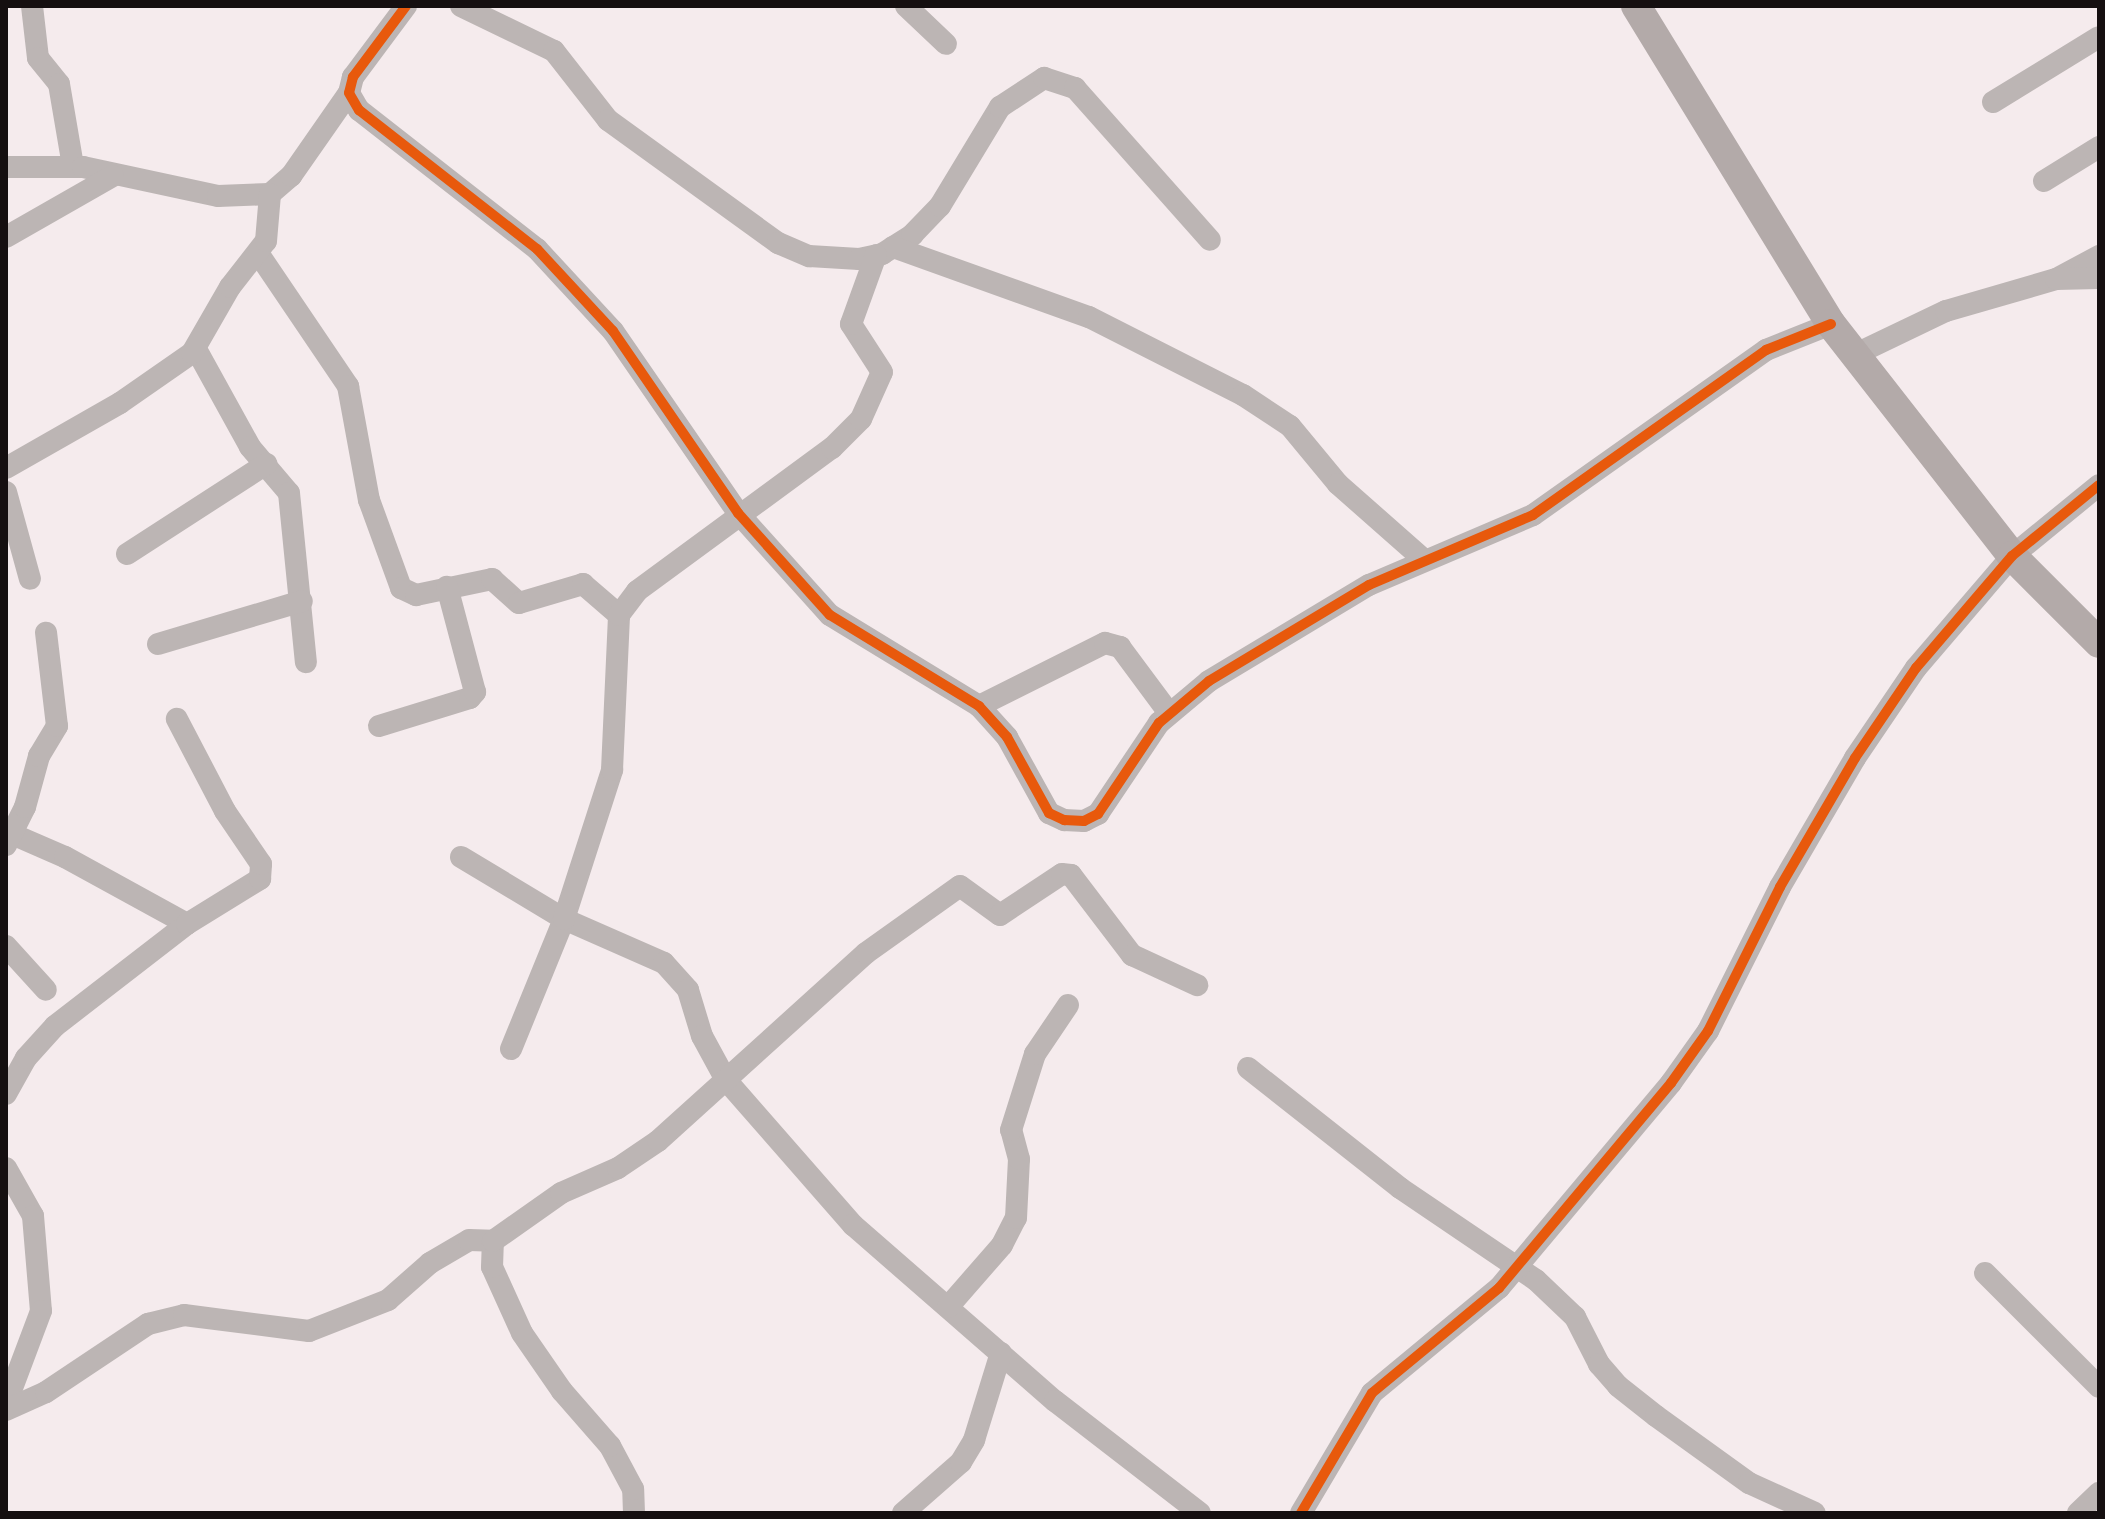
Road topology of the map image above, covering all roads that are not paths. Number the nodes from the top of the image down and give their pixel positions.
1 (32, 6) edge
2 (406, 6) edge
3 (461, 6) edge
4 (906, 6) edge
5 (1636, 6) edge
6 (2099, 37) edge
7 (946, 44) dead end
8 (349, 93) junction
9 (1993, 102) dead end
10 (2099, 147) edge
11 (73, 166) junction
12 (6, 167) edge
13 (113, 176) junction
14 (2044, 181) dead end
15 (270, 194) junction
16 (6, 237) edge
17 (1210, 240) dead end
18 (885, 251) junction
19 (258, 253) junction
20 (2099, 256) edge
21 (2099, 278) edge
22 (2056, 279) junction
23 (1831, 324) junction
24 (196, 349) junction
25 (1854, 355) junction
26 (266, 464) junction
27 (6, 468) edge
28 (2099, 485) edge
29 (6, 492) edge
30 (738, 513) junction
31 (127, 554) dead end
32 (2012, 556) junction
33 (1423, 559) junction
34 (30, 579) dead end
35 (447, 587) junction
36 (302, 601) junction
37 (619, 615) junction
38 (46, 633) dead end
39 (2099, 643) edge
40 (158, 644) dead end
41 (306, 662) dead end
42 (979, 706) junction
43 (1169, 713) junction
44 (177, 719) dead end
45 (379, 726) dead end
46 (9, 840) edge
47 (461, 857) dead end
48 (564, 919) junction
49 (187, 924) junction
50 (6, 946) edge
51 (1197, 985) dead end
52 (46, 990) dead end
53 (1068, 1005) dead end
54 (511, 1049) dead end
55 (1248, 1068) dead end
56 (726, 1080) junction
57 (6, 1094) edge
58 (6, 1168) edge
59 (493, 1241) junction
60 (1519, 1265) junction
61 (1985, 1273) dead end
62 (948, 1307) junction
63 (1001, 1353) junction
64 (2099, 1387) edge
65 (6, 1404) edge
66 (6, 1410) edge
67 (2099, 1493) edge
68 (634, 1513) edge
69 (903, 1513) edge
70 (1200, 1513) edge
71 (1301, 1513) edge
72 (1815, 1513) edge
73 (2078, 1513) edge

1 - 11 street
2 - 8 street
3 - 18 street
4 - 7 street
5 - 23 street
6 - 9 street
8 - 15 street
8 - 30 street
10 - 14 street
11 - 12 street
11 - 13 street
13 - 15 street
13 - 16 street
15 - 19 street
17 - 18 street
18 - 30 street
18 - 33 street
19 - 24 street
19 - 35 street
20 - 22 street
21 - 22 street
22 - 25 street
23 - 25 street
23 - 33 street
24 - 26 street
24 - 27 street
25 - 32 street
26 - 31 street
26 - 36 street
28 - 32 street
29 - 34 street
30 - 37 street
30 - 42 street
32 - 39 street
32 - 60 street
33 - 43 street
35 - 37 street
35 - 45 street
36 - 40 street
36 - 41 street
37 - 48 street
38 - 46 street
42 - 43 street
42 - 43 street
44 - 49 street
46 - 49 street
47 - 48 street
48 - 54 street
48 - 56 street
49 - 57 street
50 - 52 street
51 - 56 street
53 - 62 street
55 - 60 street
56 - 59 street
56 - 62 street
58 - 65 street
59 - 66 street
59 - 68 street
60 - 71 street
60 - 72 street
61 - 64 street
62 - 63 street
63 - 69 street
63 - 70 street
67 - 73 street

